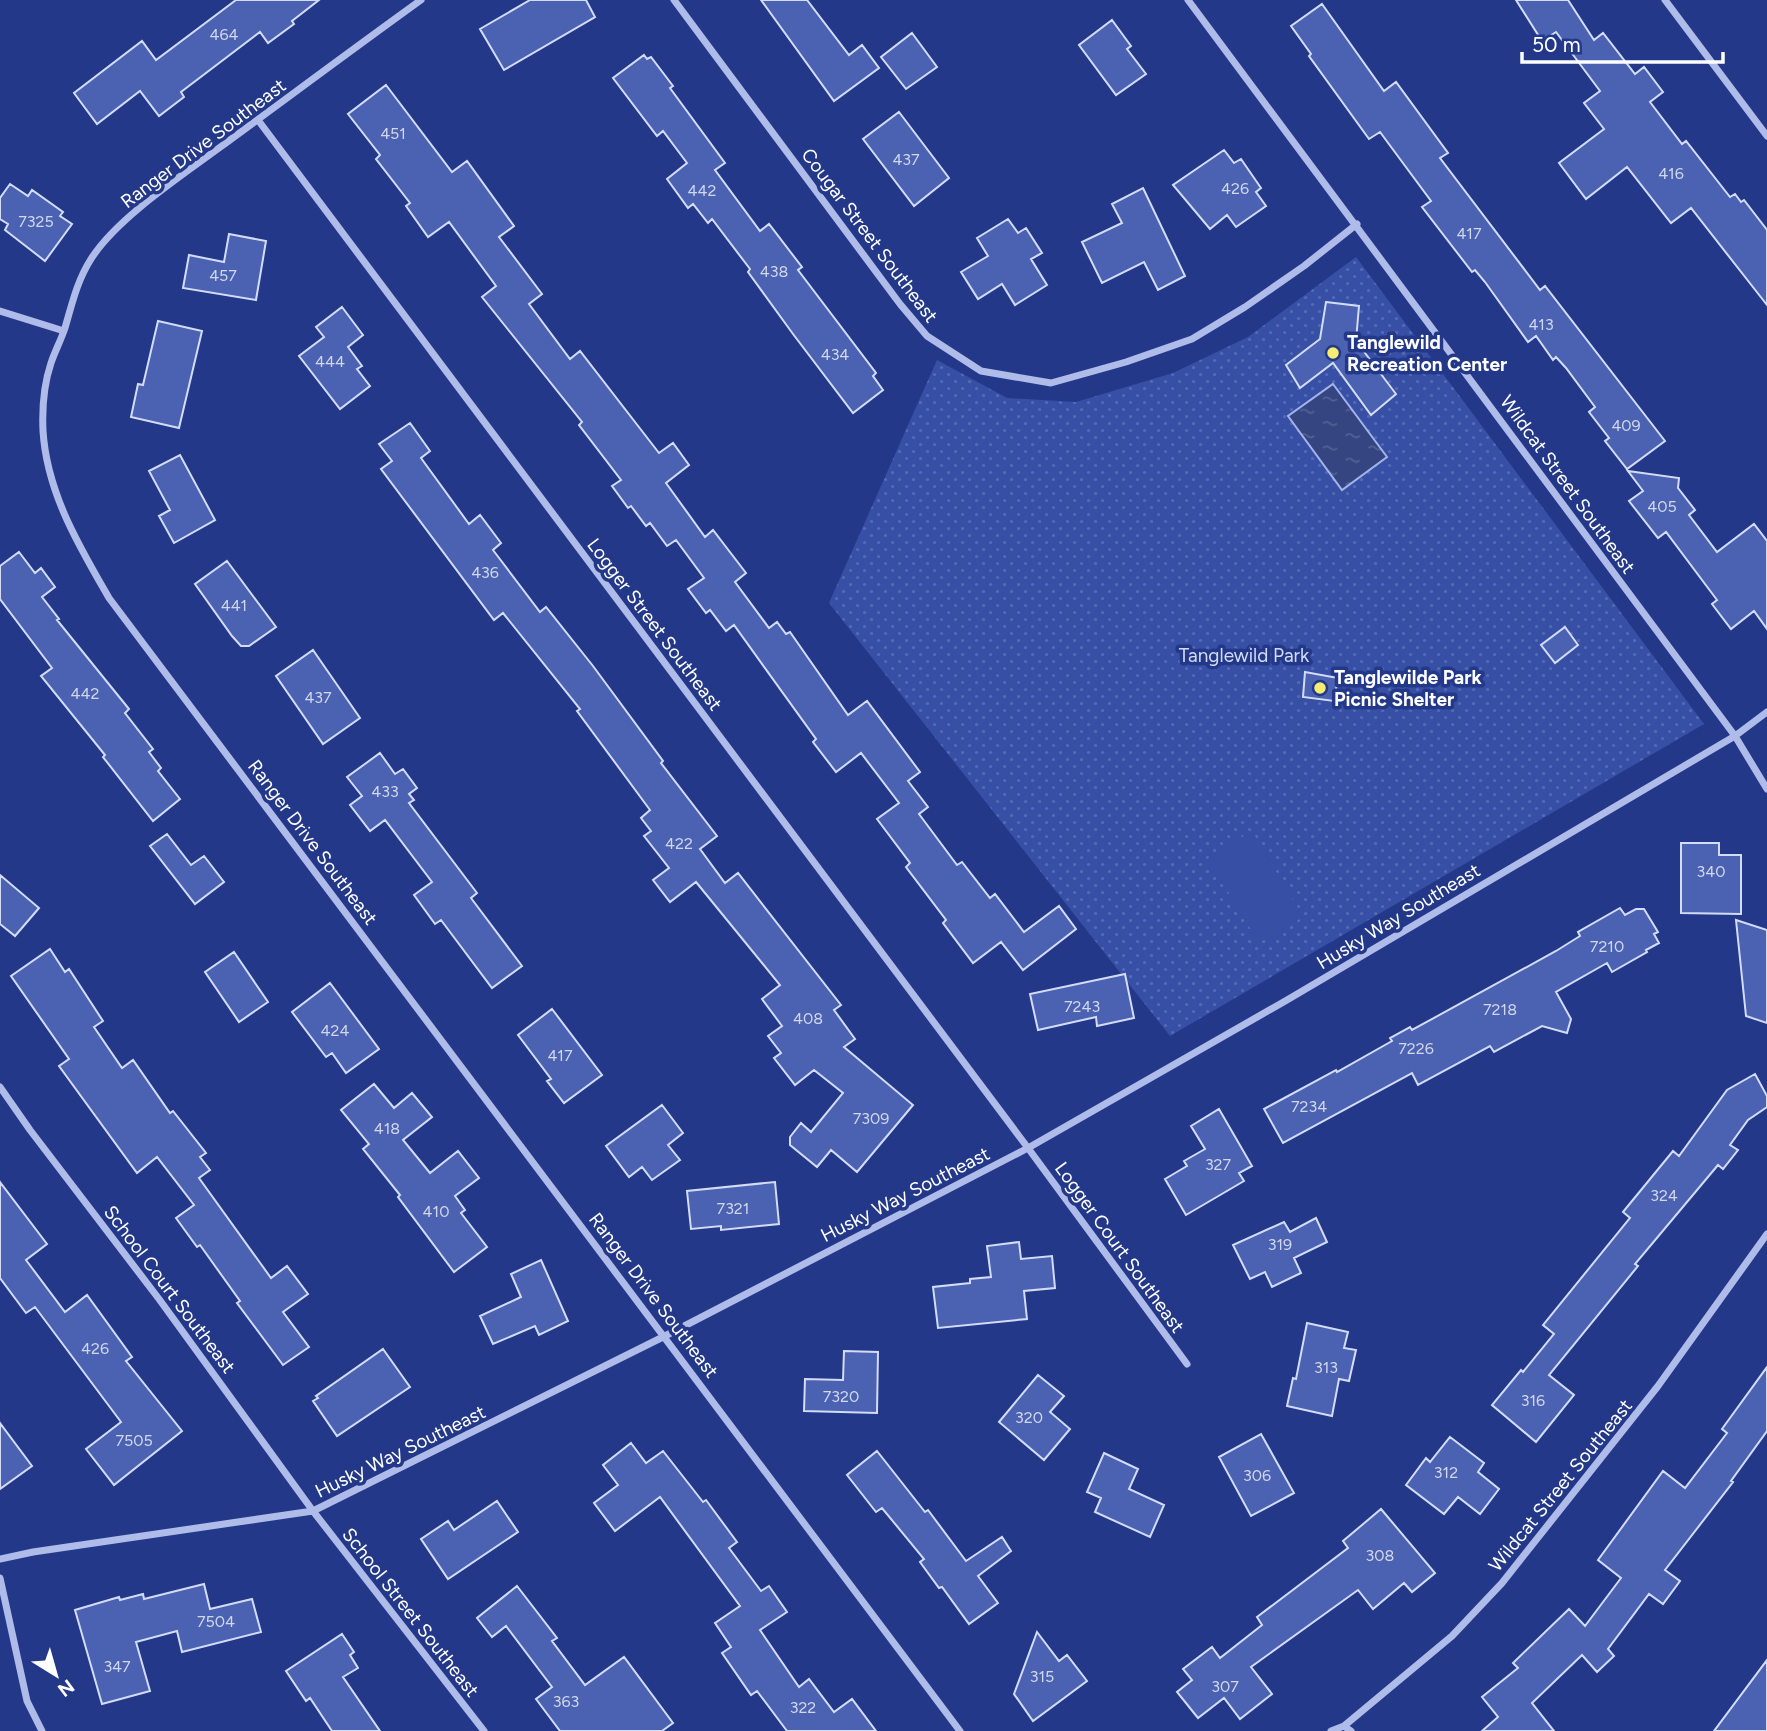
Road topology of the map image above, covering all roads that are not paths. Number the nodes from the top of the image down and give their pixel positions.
1 (421, 0) edge
2 (674, 0) edge
3 (1188, 0) edge
4 (1665, 0) edge
5 (258, 120) junction
6 (1767, 136) edge
7 (1357, 224) junction
8 (0, 311) edge
9 (64, 331) junction
10 (1767, 712) edge
11 (1735, 736) junction
12 (1767, 789) edge
13 (0, 1087) edge
14 (1028, 1148) junction
15 (1767, 1234) edge
16 (665, 1336) junction
17 (1186, 1364) dead end
18 (313, 1511) junction
19 (0, 1559) edge
20 (0, 1578) edge
21 (1344, 1726) junction
22 (42, 1731) edge
23 (484, 1731) edge
24 (960, 1731) edge
25 (1331, 1731) edge
26 (1351, 1731) edge

1 - 5 street, Ranger Drive Southeast
2 - 7 street, Cougar Street Southeast
3 - 7 street, Wildcat Street Southeast
4 - 6 street
5 - 9 street, Ranger Drive Southeast
5 - 14 street, Logger Street Southeast
7 - 11 street, Wildcat Street Southeast
8 - 9 street
9 - 16 street, Ranger Drive Southeast
10 - 11 street, Husky Way Southeast
11 - 12 street, Wildcat Street Southeast
11 - 14 street, Husky Way Southeast
13 - 18 street, School Court Southeast
14 - 16 street, Husky Way Southeast
14 - 17 street, Logger Court Southeast
15 - 21 street, Wildcat Street Southeast
16 - 18 street, Husky Way Southeast
16 - 24 street, Ranger Drive Southeast
18 - 19 street, Husky Way Southeast
18 - 23 street, School Street Southeast
20 - 22 street
21 - 25 street
21 - 26 street

